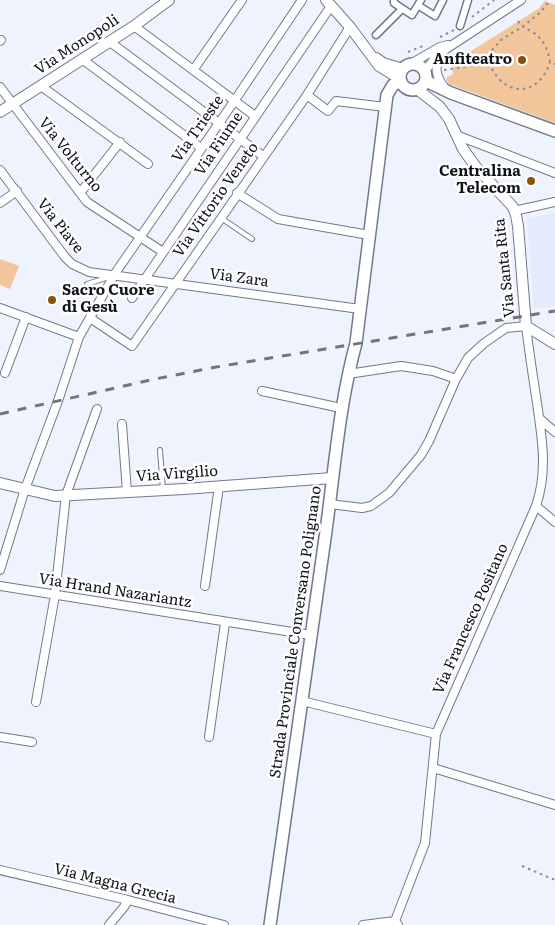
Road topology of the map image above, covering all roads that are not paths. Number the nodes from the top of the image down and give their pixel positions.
1 (242, 0) edge
2 (302, 0) edge
3 (394, 0) edge
4 (443, 0) edge
5 (468, 0) edge
6 (521, 0) edge
7 (164, 2) edge
8 (329, 3) edge
9 (420, 3) edge
10 (402, 9) junction
11 (134, 26) junction
12 (460, 26) dead end
13 (350, 27) junction
14 (376, 35) dead end
15 (110, 42) junction
16 (455, 42) junction
17 (442, 52) junction
18 (82, 59) junction
19 (194, 69) junction
20 (404, 73) junction
21 (423, 80) junction
22 (0, 86) edge
23 (41, 86) junction
24 (446, 90) junction
25 (307, 95) junction
26 (235, 100) junction
27 (12, 104) junction
28 (385, 107) junction
29 (0, 112) edge
30 (255, 116) junction
31 (218, 124) junction
32 (555, 131) edge
33 (456, 135) junction
34 (240, 138) junction
35 (120, 142) junction
36 (201, 148) junction
37 (263, 156) junction
38 (148, 164) dead end
39 (0, 170) edge
40 (555, 172) edge
41 (16, 191) junction
42 (80, 193) junction
43 (237, 193) junction
44 (555, 202) edge
45 (0, 203) edge
46 (514, 211) junction
47 (221, 217) junction
48 (369, 235) junction
49 (140, 237) junction
50 (252, 239) dead end
51 (162, 252) junction
52 (115, 274) junction
53 (144, 280) junction
54 (87, 284) dead end
55 (176, 284) junction
56 (132, 298) dead end
57 (0, 308) edge
58 (360, 309) junction
59 (26, 317) junction
60 (90, 318) junction
61 (526, 326) junction
62 (79, 337) junction
63 (555, 344) edge
64 (5, 372) dead end
65 (348, 374) junction
66 (456, 379) junction
67 (262, 391) dead end
68 (341, 408) junction
69 (97, 409) dead end
70 (539, 418) junction
71 (122, 424) dead end
72 (555, 432) edge
73 (160, 450) dead end
74 (332, 478) junction
75 (0, 483) edge
76 (218, 486) junction
77 (25, 489) junction
78 (163, 490) junction
79 (127, 492) junction
80 (66, 494) junction
81 (330, 504) junction
82 (536, 506) junction
83 (555, 522) edge
84 (0, 570) edge
85 (0, 586) edge
86 (205, 586) dead end
87 (55, 595) junction
88 (225, 623) junction
89 (311, 635) junction
90 (302, 701) junction
91 (36, 702) dead end
92 (436, 734) junction
93 (0, 737) edge
94 (209, 737) dead end
95 (32, 742) dead end
96 (433, 768) junction
97 (555, 805) edge
98 (0, 870) edge
99 (128, 900) junction
100 (397, 923) edge
101 (109, 925) edge
102 (224, 925) edge
103 (270, 925) edge
104 (363, 925) edge

1 - 19 street
2 - 26 street, Via Trieste
3 - 10 street
4 - 9 street
5 - 12 street
6 - 16 street
7 - 11 street, Via Monopoli
8 - 13 street
8 - 30 street, Via Fiume
9 - 10 street
10 - 14 street
11 - 15 street, Via Monopoli
11 - 19 street
13 - 20 street
13 - 25 street, Via Vittorio Veneto
15 - 18 street, Via Monopoli
15 - 31 street
16 - 17 street
16 - 20 street
17 - 21 street
17 - 24 street
18 - 23 street, Via Monopoli
18 - 36 street
19 - 26 street
20 - 21 main road
20 - 21 main road
20 - 28 main road, Strada Provinciale Conversano Polignano
21 - 24 main road
21 - 33 street, Via Santa Rita
22 - 27 street, Via Volturno
23 - 27 street, Via Monopoli
23 - 35 street
24 - 32 main road
25 - 28 street
25 - 37 street, Via Vittorio Veneto
26 - 30 street
26 - 31 street, Via Trieste
27 - 29 street, Via Monopoli
27 - 42 street, Via Volturno
28 - 48 main road, Strada Provinciale Conversano Polignano
30 - 34 street, Via Fiume
31 - 34 street
31 - 36 street, Via Trieste
33 - 40 street
33 - 46 street, Via Santa Rita
34 - 37 street
34 - 51 street, Via Fiume
35 - 38 street
35 - 42 street
36 - 49 street, Via Trieste
37 - 43 street, Via Vittorio Veneto
39 - 41 street, Via Piave
41 - 45 street
41 - 52 street, Via Piave
42 - 49 street, Via Volturno
43 - 47 street, Via Vittorio Veneto
43 - 48 street
44 - 46 street
46 - 61 street, Via Santa Rita
47 - 50 lane
47 - 55 street, Via Vittorio Veneto
48 - 58 main road, Strada Provinciale Conversano Polignano
49 - 51 street, Via Volturno
49 - 52 street, Via Trieste
51 - 53 street, Via Fiume
52 - 53 street, Via Zara
52 - 54 lane
52 - 60 street, Via Trieste
53 - 55 street, Via Zara
53 - 56 street, Via Fiume
55 - 58 street, Via Zara
55 - 60 street, Via Vittorio Veneto
57 - 59 street
58 - 65 main road, Strada Provinciale Conversano Polignano
59 - 62 street
59 - 64 street
60 - 62 street, Via Trieste
61 - 63 street, Via Santa Rita
61 - 66 street
61 - 70 street, Via Francesco Positano
62 - 77 street, Via Trieste
65 - 66 street
65 - 68 main road, Strada Provinciale Conversano Polignano
66 - 81 street
67 - 68 street
68 - 74 main road, Strada Provinciale Conversano Polignano
69 - 80 street
70 - 72 street
70 - 82 street, Via Francesco Positano
71 - 79 street
73 - 78 lane
74 - 76 street, Via Virgilio
74 - 81 main road, Strada Provinciale Conversano Polignano
75 - 77 street, Via Virgilio
76 - 78 street, Via Virgilio
76 - 86 street
77 - 80 street, Via Virgilio
77 - 84 street, Via Trieste
78 - 79 street, Via Virgilio
79 - 80 street, Via Virgilio
80 - 87 street
81 - 89 main road, Strada Provinciale Conversano Polignano
82 - 83 street
82 - 92 street, Via Francesco Positano
85 - 87 street, Via Hrand Nazariantz
87 - 88 street, Via Hrand Nazariantz
87 - 91 street
88 - 89 street, Via Hrand Nazariantz
88 - 94 street
89 - 90 main road, Strada Provinciale Conversano Polignano
90 - 92 street
90 - 103 main road, Strada Provinciale Conversano Polignano
92 - 96 street, Via Francesco Positano
93 - 95 street
96 - 97 street
96 - 100 street, Via Francesco Positano
98 - 99 street, Via Magna Grecia
99 - 101 street
99 - 102 street, Via Magna Grecia
100 - 104 street

